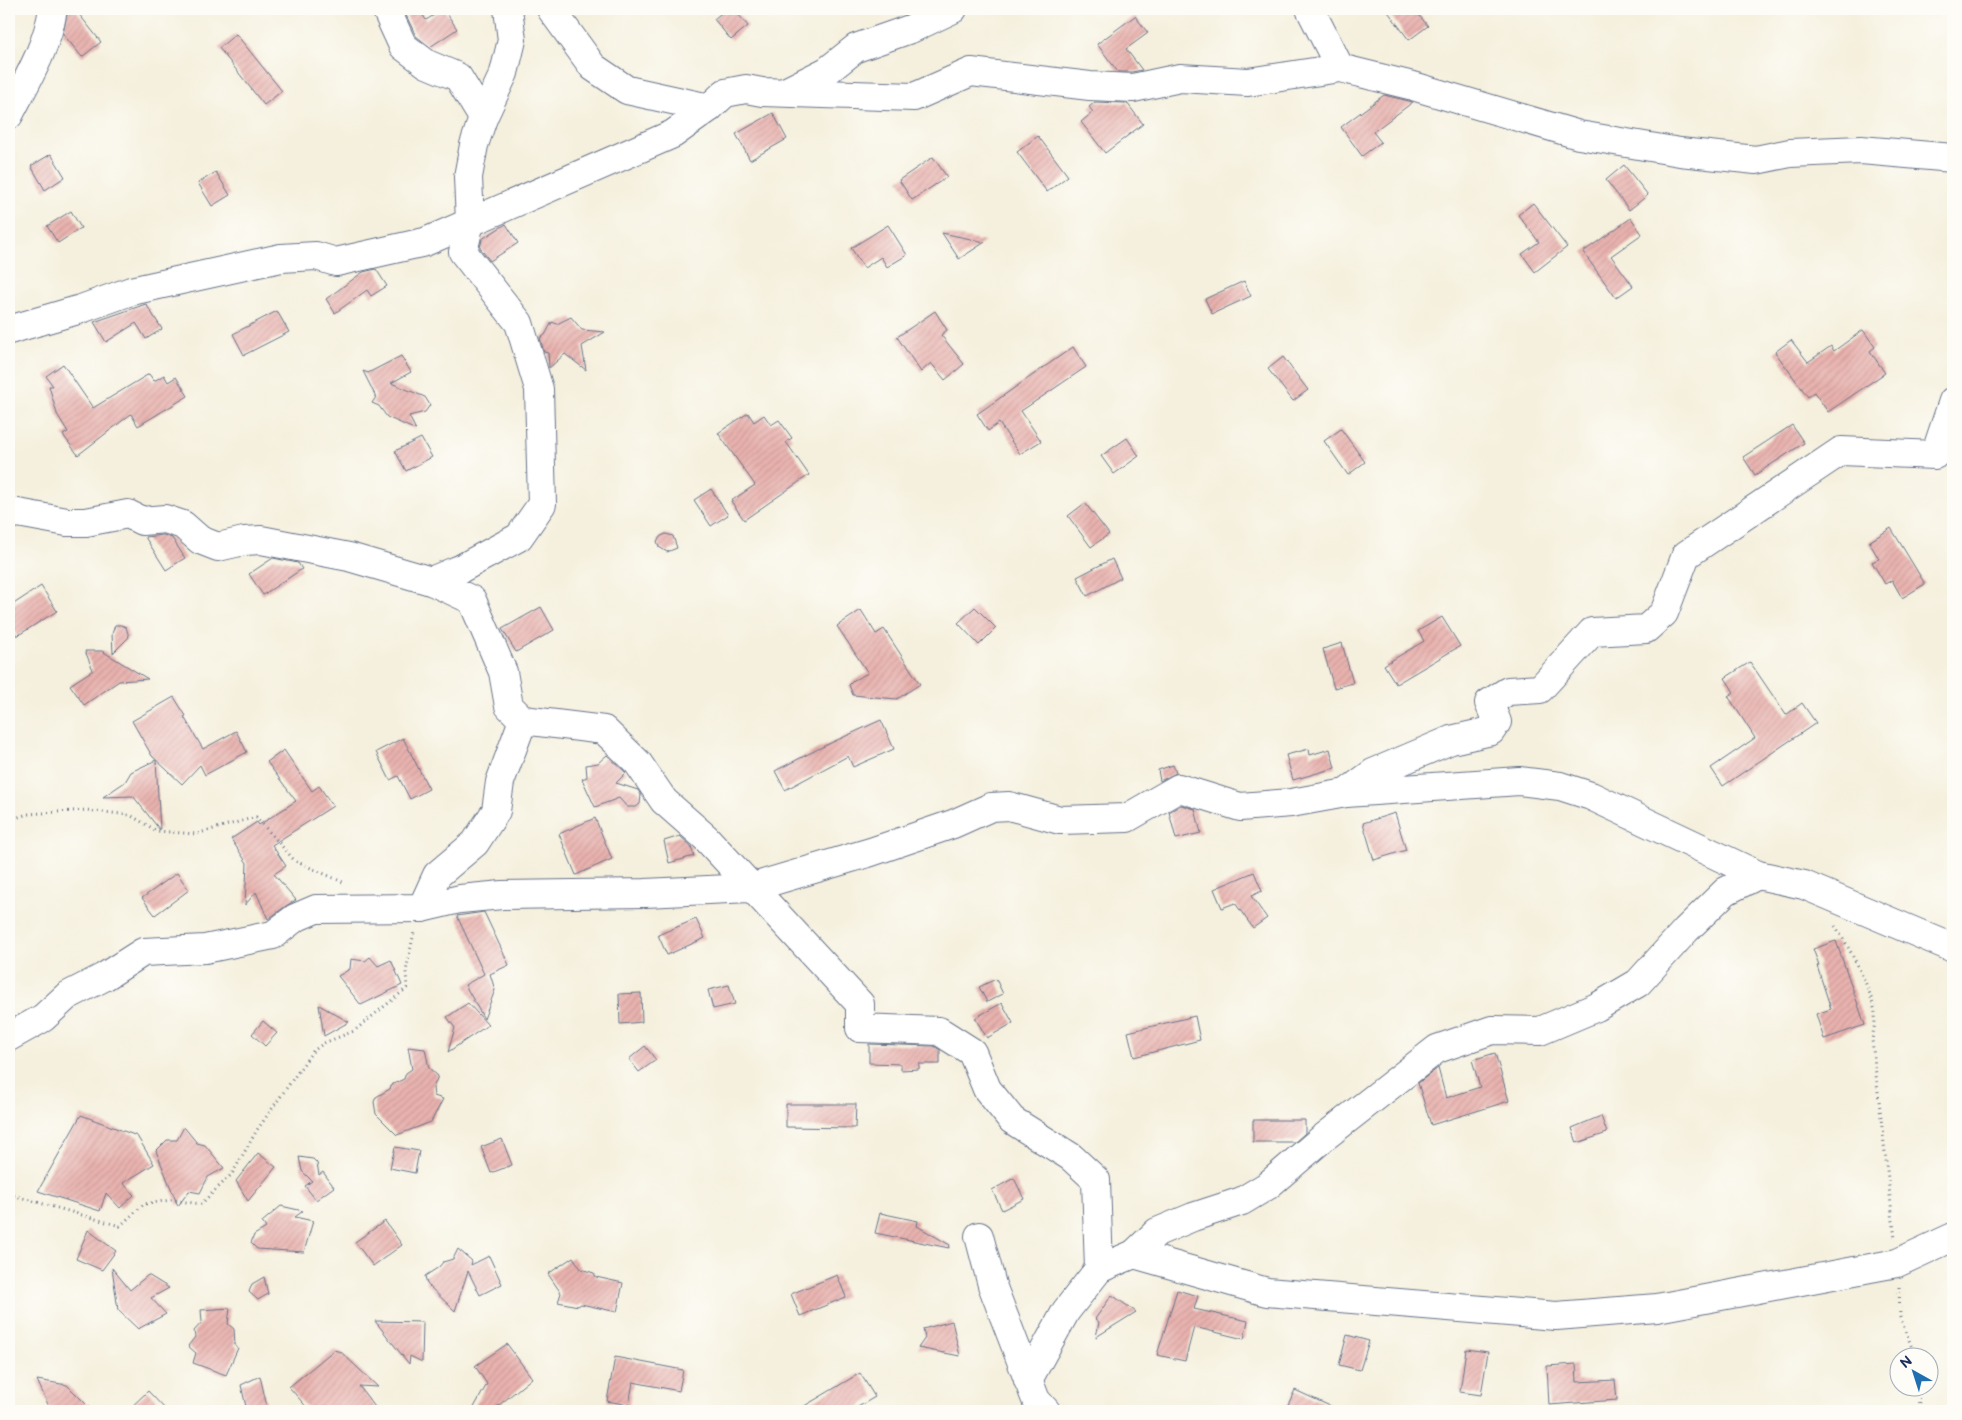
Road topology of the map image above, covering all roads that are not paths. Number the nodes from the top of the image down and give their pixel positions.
1 (53, 9) edge
2 (386, 9) edge
3 (508, 9) edge
4 (551, 9) edge
5 (953, 9) edge
6 (1310, 9) edge
7 (1340, 68) junction
8 (786, 92) junction
9 (709, 108) junction
10 (9, 115) edge
11 (483, 118) junction
12 (1953, 158) edge
13 (470, 222) junction
14 (9, 330) edge
15 (1953, 401) edge
16 (9, 515) edge
17 (431, 581) junction
18 (522, 720) junction
19 (1346, 793) junction
20 (1758, 875) junction
21 (750, 888) junction
22 (422, 908) junction
23 (1953, 948) edge
24 (9, 1037) edge
25 (980, 1236) dead end
26 (1953, 1237) edge
27 (1134, 1254) junction
28 (1099, 1269) junction
29 (1028, 1380) junction
30 (1046, 1411) edge

1 - 10 street
2 - 11 street
3 - 11 street
4 - 9 street
5 - 8 street
6 - 7 street
7 - 8 street
7 - 12 street
8 - 9 street
9 - 13 street
11 - 13 street
13 - 14 street
13 - 17 street
15 - 19 street
16 - 17 street
17 - 18 street
18 - 21 street
18 - 22 street
19 - 20 street
19 - 21 street
20 - 23 street
20 - 27 street
21 - 22 street
21 - 28 street
22 - 24 street
25 - 29 street
26 - 27 street
27 - 28 street
28 - 29 street
29 - 30 street

